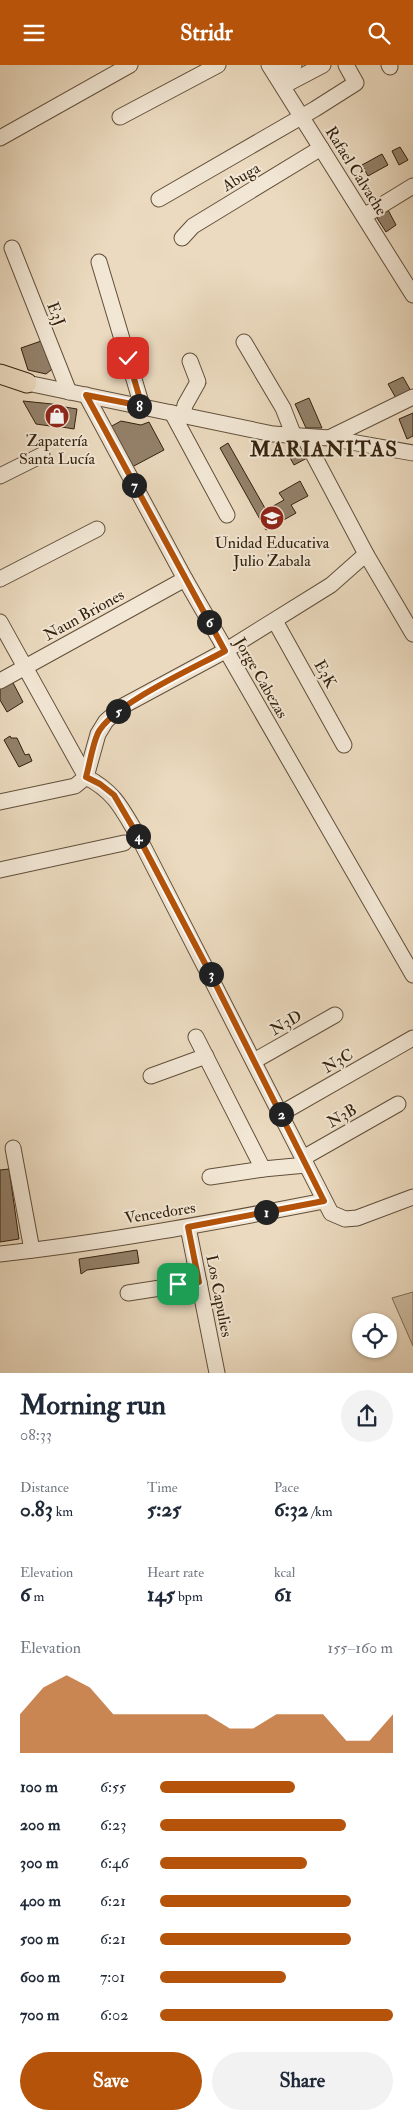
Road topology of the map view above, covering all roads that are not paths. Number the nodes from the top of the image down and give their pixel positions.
1 (130, 65) edge
2 (218, 65) edge
3 (294, 65) edge
4 (323, 65) edge
5 (346, 65) edge
6 (276, 75) edge
7 (301, 116) junction
8 (120, 117) dead end
9 (0, 138) edge
10 (321, 148) junction
11 (413, 186) edge
12 (158, 199) dead end
13 (364, 216) junction
14 (182, 238) dead end
15 (12, 248) dead end
16 (99, 262) dead end
17 (413, 295) edge
18 (244, 342) dead end
19 (190, 361) dead end
20 (0, 374) edge
21 (0, 382) edge
22 (27, 383) junction
23 (69, 392) junction
24 (86, 395) junction
25 (413, 397) edge
26 (142, 406) junction
27 (178, 414) junction
28 (362, 422) junction
29 (299, 437) junction
30 (329, 438) junction
31 (368, 445) junction
32 (413, 453) edge
33 (42, 455) dead end
34 (0, 476) edge
35 (227, 515) dead end
36 (97, 529) dead end
37 (366, 554) junction
38 (0, 579) edge
39 (185, 579) junction
40 (275, 621) junction
41 (0, 622) edge
42 (413, 634) edge
43 (225, 651) junction
44 (25, 667) junction
45 (0, 681) edge
46 (344, 745) dead end
47 (86, 777) junction
48 (0, 802) edge
49 (124, 843) dead end
50 (0, 870) edge
51 (411, 966) edge
52 (335, 1015) dead end
53 (196, 1037) dead end
54 (413, 1038) edge
55 (206, 1056) junction
56 (254, 1061) junction
57 (151, 1076) dead end
58 (398, 1104) dead end
59 (280, 1114) junction
60 (12, 1148) dead end
61 (304, 1161) junction
62 (263, 1169) junction
63 (210, 1177) dead end
64 (413, 1197) edge
65 (328, 1207) junction
66 (188, 1227) junction
67 (32, 1250) junction
68 (0, 1253) edge
69 (199, 1282) junction
70 (128, 1293) dead end
71 (217, 1373) edge

1 - 9 street
2 - 8 street
3 - 6 street
4 - 6 street
5 - 7 street
6 - 7 street, Rafael Calvache
7 - 10 street, Rafael Calvache
7 - 12 street
10 - 13 street, Rafael Calvache
10 - 14 street, Abuga
11 - 13 street
13 - 17 street, Rafael Calvache
15 - 23 street, E3J
16 - 26 street
18 - 29 street
19 - 27 street
20 - 22 main road
21 - 22 main road
22 - 23 street
23 - 24 street
24 - 26 street
24 - 39 street, Jorge Cabezas
25 - 28 street
26 - 27 street
27 - 29 street
27 - 35 street
28 - 30 street
28 - 31 street
29 - 30 street
29 - 37 street
30 - 31 street
31 - 32 street
33 - 34 street
36 - 38 street
37 - 40 street
37 - 42 street
39 - 43 street, Jorge Cabezas
39 - 44 street, Naun Briones
40 - 43 street
40 - 46 street, E3K
41 - 44 street
43 - 47 street
43 - 51 street, Jorge Cabezas
44 - 45 street, Naun Briones
44 - 47 street
47 - 48 street
47 - 56 street
49 - 50 street
52 - 56 street, N3D
53 - 55 street
54 - 59 street, N3C
55 - 57 street
55 - 62 street
56 - 59 street
58 - 61 street, N3B
59 - 61 street
60 - 67 street
61 - 62 street
61 - 65 street
62 - 63 street
64 - 65 street, Vencedores
65 - 66 street, Vencedores
66 - 67 street, Vencedores
66 - 69 street, Los Capulies
67 - 68 street, Vencedores
69 - 70 street
69 - 71 street, Los Capulies

